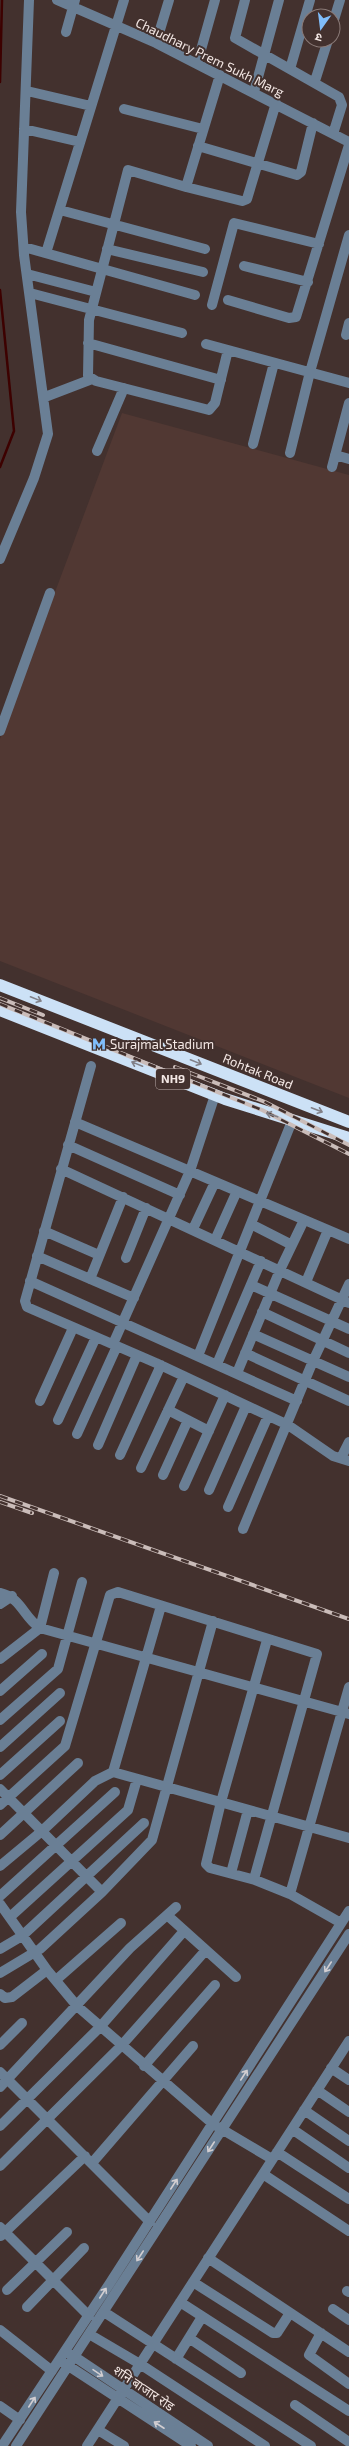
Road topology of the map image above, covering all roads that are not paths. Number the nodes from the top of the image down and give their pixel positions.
1 (29, 0) edge
2 (57, 0) edge
3 (124, 0) edge
4 (169, 0) edge
5 (215, 0) edge
6 (245, 0) edge
7 (279, 0) edge
8 (310, 0) edge
9 (74, 4) edge
10 (117, 27) junction
11 (66, 32) dead end
12 (156, 43) junction
13 (325, 48) edge
14 (264, 55) junction
15 (197, 64) junction
16 (290, 69) junction
17 (220, 75) junction
18 (315, 81) junction
19 (27, 91) junction
20 (254, 92) junction
21 (276, 103) junction
22 (91, 106) junction
23 (124, 109) dead end
24 (313, 123) junction
25 (24, 129) junction
26 (203, 129) junction
27 (333, 134) junction
28 (80, 142) junction
29 (349, 142) edge
30 (349, 145) edge
31 (198, 146) junction
32 (258, 165) junction
33 (186, 187) junction
34 (60, 210) junction
35 (113, 224) junction
36 (349, 235) edge
37 (319, 244) junction
38 (24, 247) junction
39 (107, 249) junction
40 (205, 249) dead end
41 (46, 253) junction
42 (244, 266) dead end
43 (103, 269) junction
44 (203, 272) dead end
45 (27, 274) junction
46 (308, 282) junction
47 (30, 292) junction
48 (96, 292) junction
49 (195, 295) dead end
50 (228, 300) dead end
51 (212, 306) dead end
52 (92, 309) junction
53 (349, 323) edge
54 (182, 333) dead end
55 (346, 336) dead end
56 (88, 343) junction
57 (206, 344) dead end
58 (228, 350) junction
59 (274, 362) junction
60 (310, 372) junction
61 (92, 379) junction
62 (221, 380) junction
63 (349, 383) edge
64 (124, 388) junction
65 (45, 397) junction
66 (349, 403) edge
67 (347, 418) edge
68 (345, 436) edge
69 (253, 444) dead end
70 (98, 451) dead end
71 (290, 453) dead end
72 (335, 455) junction
73 (349, 459) edge
74 (332, 466) dead end
75 (0, 559) edge
76 (50, 593) dead end
77 (0, 731) edge
78 (0, 985) edge
79 (0, 1010) edge
80 (91, 1066) dead end
81 (215, 1096) junction
82 (292, 1121) junction
83 (75, 1122) junction
84 (349, 1122) edge
85 (349, 1138) edge
86 (68, 1145) junction
87 (62, 1170) junction
88 (190, 1171) junction
89 (215, 1182) junction
90 (237, 1191) junction
91 (180, 1195) junction
92 (123, 1197) junction
93 (261, 1201) junction
94 (146, 1208) junction
95 (170, 1218) junction
96 (304, 1220) junction
97 (250, 1224) junction
98 (193, 1229) junction
99 (328, 1230) junction
100 (44, 1231) junction
101 (349, 1239) edge
102 (215, 1240) junction
103 (292, 1245) junction
104 (239, 1251) junction
105 (100, 1255) junction
106 (37, 1256) junction
107 (126, 1258) dead end
108 (261, 1261) junction
109 (280, 1270) junction
110 (90, 1279) junction
111 (30, 1281) junction
112 (306, 1282) junction
113 (349, 1284) edge
114 (251, 1285) junction
115 (271, 1293) junction
116 (134, 1298) junction
117 (345, 1301) edge
118 (262, 1312) junction
119 (124, 1322) junction
120 (331, 1322) junction
121 (73, 1328) junction
122 (349, 1329) edge
123 (253, 1334) junction
124 (96, 1337) junction
125 (322, 1341) junction
126 (115, 1345) junction
127 (245, 1353) junction
128 (349, 1353) edge
129 (137, 1355) junction
130 (198, 1356) junction
131 (313, 1361) junction
132 (217, 1364) junction
133 (161, 1365) junction
134 (237, 1373) junction
135 (184, 1376) junction
136 (349, 1377) edge
137 (305, 1380) junction
138 (225, 1395) junction
139 (40, 1401) dead end
140 (297, 1401) junction
141 (349, 1401) edge
142 (246, 1406) junction
143 (168, 1410) junction
144 (268, 1416) junction
145 (58, 1420) dead end
146 (188, 1420) junction
147 (288, 1425) junction
148 (209, 1431) junction
149 (77, 1434) dead end
150 (349, 1442) edge
151 (98, 1446) dead end
152 (120, 1455) dead end
153 (345, 1460) edge
154 (141, 1468) dead end
155 (163, 1475) dead end
156 (184, 1486) dead end
157 (209, 1490) dead end
158 (228, 1507) dead end
159 (243, 1529) dead end
160 (54, 1573) dead end
161 (82, 1582) dead end
162 (0, 1593) edge
163 (12, 1596) junction
164 (0, 1604) edge
165 (161, 1606) junction
166 (213, 1622) junction
167 (40, 1628) junction
168 (67, 1636) junction
169 (267, 1640) junction
170 (95, 1644) junction
171 (42, 1654) dead end
172 (147, 1658) junction
173 (0, 1659) edge
174 (199, 1672) junction
175 (254, 1687) junction
176 (349, 1687) edge
177 (0, 1691) edge
178 (60, 1693) dead end
179 (303, 1701) junction
180 (346, 1713) edge
181 (0, 1720) edge
182 (60, 1721) dead end
183 (0, 1746) edge
184 (78, 1763) dead end
185 (113, 1772) junction
186 (0, 1775) edge
187 (137, 1779) junction
188 (167, 1788) junction
189 (0, 1789) edge
190 (115, 1792) dead end
191 (9, 1798) junction
192 (221, 1802) junction
193 (0, 1805) edge
194 (248, 1810) junction
195 (25, 1814) junction
196 (271, 1816) junction
197 (144, 1823) dead end
198 (310, 1827) junction
199 (42, 1831) junction
200 (0, 1835) edge
201 (349, 1838) edge
202 (57, 1846) junction
203 (72, 1861) junction
204 (0, 1866) edge
205 (231, 1873) junction
206 (88, 1877) junction
207 (254, 1879) junction
208 (102, 1892) junction
209 (290, 1894) junction
210 (0, 1896) edge
211 (0, 1904) edge
212 (176, 1907) dead end
213 (349, 1911) edge
214 (167, 1915) junction
215 (10, 1917) junction
216 (121, 1923) dead end
217 (341, 1923) junction
218 (184, 1931) junction
219 (349, 1934) edge
220 (22, 1936) junction
221 (0, 1948) edge
222 (206, 1950) junction
223 (35, 1953) junction
224 (47, 1970) junction
225 (0, 1973) edge
226 (236, 1977) dead end
227 (56, 1980) junction
228 (215, 1985) dead end
229 (0, 1994) edge
230 (77, 2006) junction
231 (22, 2023) dead end
232 (100, 2026) junction
233 (348, 2044) edge
234 (0, 2045) edge
235 (121, 2046) junction
236 (193, 2046) dead end
237 (144, 2066) junction
238 (331, 2068) junction
239 (0, 2072) edge
240 (8, 2080) junction
241 (162, 2080) junction
242 (349, 2080) edge
243 (0, 2087) edge
244 (317, 2090) junction
245 (27, 2099) junction
246 (304, 2110) junction
247 (349, 2112) edge
248 (48, 2119) junction
249 (213, 2124) junction
250 (0, 2126) edge
251 (223, 2128) junction
252 (292, 2129) junction
253 (349, 2141) edge
254 (275, 2156) junction
255 (88, 2160) junction
256 (0, 2166) edge
257 (349, 2168) edge
258 (263, 2174) junction
259 (349, 2199) edge
260 (150, 2222) junction
261 (349, 2231) edge
262 (2, 2232) edge
263 (67, 2232) dead end
264 (84, 2248) dead end
265 (208, 2258) junction
266 (36, 2263) junction
267 (53, 2280) junction
268 (193, 2282) junction
269 (7, 2290) dead end
270 (180, 2302) junction
271 (27, 2307) dead end
272 (333, 2309) dead end
273 (104, 2312) junction
274 (290, 2313) junction
275 (89, 2316) junction
276 (202, 2317) junction
277 (349, 2320) edge
278 (0, 2330) edge
279 (321, 2333) junction
280 (89, 2334) junction
281 (189, 2338) junction
282 (153, 2343) junction
283 (349, 2352) edge
284 (62, 2355) junction
285 (176, 2359) junction
286 (71, 2361) junction
287 (140, 2364) junction
288 (52, 2371) junction
289 (241, 2373) dead end
290 (349, 2384) edge
291 (121, 2394) junction
292 (296, 2405) dead end
293 (0, 2406) edge
294 (349, 2411) edge
295 (20, 2420) junction
296 (98, 2430) junction
297 (349, 2442) edge
298 (2, 2446) edge
299 (16, 2446) edge
300 (87, 2446) edge
301 (124, 2446) edge
302 (191, 2446) edge
303 (208, 2446) edge
304 (265, 2446) edge
305 (310, 2446) edge

1 - 19 street
2 - 9 street, Chaudhary Prem Sukh Marg
3 - 10 street
4 - 12 street
5 - 15 street
6 - 14 street
7 - 14 street
8 - 16 street
9 - 10 street, Chaudhary Prem Sukh Marg
9 - 11 street
10 - 12 street, Chaudhary Prem Sukh Marg
10 - 22 street
12 - 15 street, Chaudhary Prem Sukh Marg
13 - 18 street
14 - 16 street
14 - 20 street
15 - 17 street, Chaudhary Prem Sukh Marg
16 - 18 street
17 - 20 street, Chaudhary Prem Sukh Marg
17 - 26 street
18 - 27 street
19 - 22 street
19 - 25 street
20 - 21 street, Chaudhary Prem Sukh Marg
21 - 24 street, Chaudhary Prem Sukh Marg
21 - 32 street
22 - 28 street
23 - 26 street
24 - 27 street, Chaudhary Prem Sukh Marg
24 - 32 street
25 - 28 street
25 - 38 street
26 - 31 street
27 - 29 street, Chaudhary Prem Sukh Marg
28 - 34 street
30 - 37 street
31 - 32 street
31 - 33 street
32 - 33 street
33 - 35 street
34 - 35 street
34 - 41 street
35 - 39 street
35 - 40 street
36 - 60 street
37 - 46 street
37 - 51 street
38 - 41 street
38 - 45 street
39 - 43 street
39 - 44 street
41 - 43 street
42 - 46 street
43 - 48 street
43 - 49 street
45 - 47 street
45 - 48 street
46 - 50 street
47 - 52 street
47 - 65 street
48 - 52 street
52 - 54 street
52 - 56 street
53 - 55 street
56 - 61 street
56 - 62 street
57 - 58 street
58 - 59 street
58 - 62 street
59 - 60 street
59 - 69 street
60 - 63 street
60 - 71 street
61 - 64 street
61 - 65 street
62 - 64 street
64 - 70 street
65 - 75 street
66 - 67 street
67 - 68 street
68 - 72 street
72 - 73 street
72 - 74 street
76 - 77 street
78 -> 84 highway, Rohtak Road / NH9
81 -> 79 highway, NH9
80 - 83 street
82 -> 81 highway, NH9
81 - 88 street
82 - 85 highway, NH9
82 - 93 street
83 - 86 street
83 - 88 street
86 - 87 street
86 - 91 street
87 - 92 street
87 - 100 street
88 - 89 street
88 - 91 street
89 - 90 street
89 - 98 street
90 - 93 street
90 - 102 street
91 - 95 street
92 - 94 street
92 - 105 street
93 - 96 street
93 - 97 street
94 - 95 street
94 - 107 street
95 - 98 street
95 - 116 street
96 - 99 street
96 - 103 street
97 - 103 street
97 - 104 street
98 - 102 street
99 - 101 street
99 - 112 street
100 - 105 street
100 - 106 street
102 - 104 street
103 - 109 street
104 - 108 street
104 - 130 street
105 - 110 street
106 - 110 street
106 - 111 street
108 - 109 street
108 - 114 street
109 - 112 street
109 - 115 street
110 - 116 street
111 - 119 street
111 - 121 street
112 - 117 street
113 - 117 street
114 - 115 street
114 - 132 street
115 - 118 street
115 - 120 street
116 - 119 street
117 - 120 street
118 - 123 street
118 - 125 street
119 - 126 street
119 - 130 street
120 - 122 street
120 - 125 street
121 - 124 street
121 - 139 street
123 - 127 street
123 - 131 street
124 - 126 street
124 - 145 street
125 - 128 street
125 - 131 street
126 - 129 street
126 - 149 street
127 - 134 street
127 - 137 street
129 - 133 street
129 - 151 street
130 - 132 street
131 - 136 street
131 - 137 street
132 - 134 street
133 - 135 street
133 - 152 street
134 - 140 street
135 - 138 street
135 - 143 street
137 - 140 street
137 - 141 street
138 - 142 street
138 - 148 street
140 - 147 street
142 - 144 street
142 - 157 street
143 - 146 street
143 - 154 street
144 - 147 street
144 - 158 street
146 - 148 street
146 - 155 street
147 - 153 street
147 - 159 street
148 - 156 street
150 - 153 street
160 - 167 street
161 - 168 street
162 - 163 street
163 - 164 street
163 - 167 street
165 - 166 street
165 - 170 street
165 - 172 street
166 - 169 street
166 - 174 street
167 - 168 street
167 - 173 street
168 - 170 street
168 - 181 street
169 - 175 street
169 - 179 street
170 - 172 street
170 - 191 street
171 - 177 street
172 - 174 street
172 - 185 street
174 - 175 street
174 - 188 street
175 - 179 street
175 - 192 street
176 - 180 street
178 - 183 street
179 - 180 street
179 - 196 street
180 - 198 street
182 - 186 street
184 - 195 street
185 - 187 street
185 - 199 street
187 - 188 street
187 - 203 street
188 - 192 street
188 - 208 street
189 - 191 street
190 - 202 street
191 - 193 street
191 - 195 street
192 - 194 street
192 - 205 street
194 - 196 street
194 - 205 street
195 - 199 street
195 - 200 street
196 - 198 street
196 - 207 street
197 - 206 street
198 - 201 street
198 - 209 street
199 - 202 street
199 - 204 street
202 - 203 street
202 - 210 street
203 - 206 street
203 - 215 street
205 - 207 street
206 - 208 street
206 - 220 street
207 - 209 street
208 - 223 street
209 - 217 street
211 - 215 street
212 - 214 street
213 - 217 street
214 - 218 street
214 - 230 street
215 - 220 street
216 - 227 street
249 -> 217 street
218 - 222 street
218 - 232 street
219 -> 251 street
220 - 221 street
220 - 223 street
222 - 226 street
222 - 235 street
223 - 224 street
223 - 225 street
224 - 227 street
224 - 229 street
227 - 230 street
228 - 237 street
230 - 232 street
230 - 240 street
231 - 234 street
232 - 235 street
232 - 245 street
233 - 238 street
235 - 237 street
235 - 248 street
236 - 241 street
237 - 241 street
238 - 242 street
238 - 244 street
239 - 240 street
240 - 243 street
240 - 245 street
241 - 249 street
241 - 255 street
244 - 246 street
244 - 247 street
245 - 248 street
245 - 250 street
246 - 252 street
246 - 253 street
248 - 255 street
248 - 256 street
249 - 251 street
260 -> 249 street
251 - 254 street
251 -> 273 street
252 - 254 street
252 - 257 street
254 - 258 street
254 - 259 street
255 - 260 street
255 - 262 street
258 - 261 street
258 - 265 street
275 -> 260 street
262 - 266 street
263 - 266 street
264 - 267 street
265 - 268 street
265 - 274 street
266 - 267 street
266 - 269 street
267 - 271 street
267 - 275 street
268 - 270 street
268 - 274 street
270 - 276 street
270 - 282 street
272 - 277 street
273 - 280 street
273 - 282 street
274 - 279 street
275 - 284 street
276 - 281 street
276 - 294 street
278 - 288 street
279 - 283 street
279 - 290 street
280 - 286 street
280 - 287 street
281 - 285 street
281 - 289 street
282 - 285 street
282 - 287 street
284 - 286 street, शनि बाजार रोड
284 - 288 street
285 - 305 street
286 - 291 street, शनि बाजार रोड
286 - 299 street
287 - 291 street
287 - 304 street
295 -> 288 street
291 - 296 street
302 -> 291 street, शनि बाजार रोड
291 - 303 street, शनि बाजार रोड
292 - 297 street
293 - 295 street
295 - 298 street
296 - 300 street
296 - 301 street

